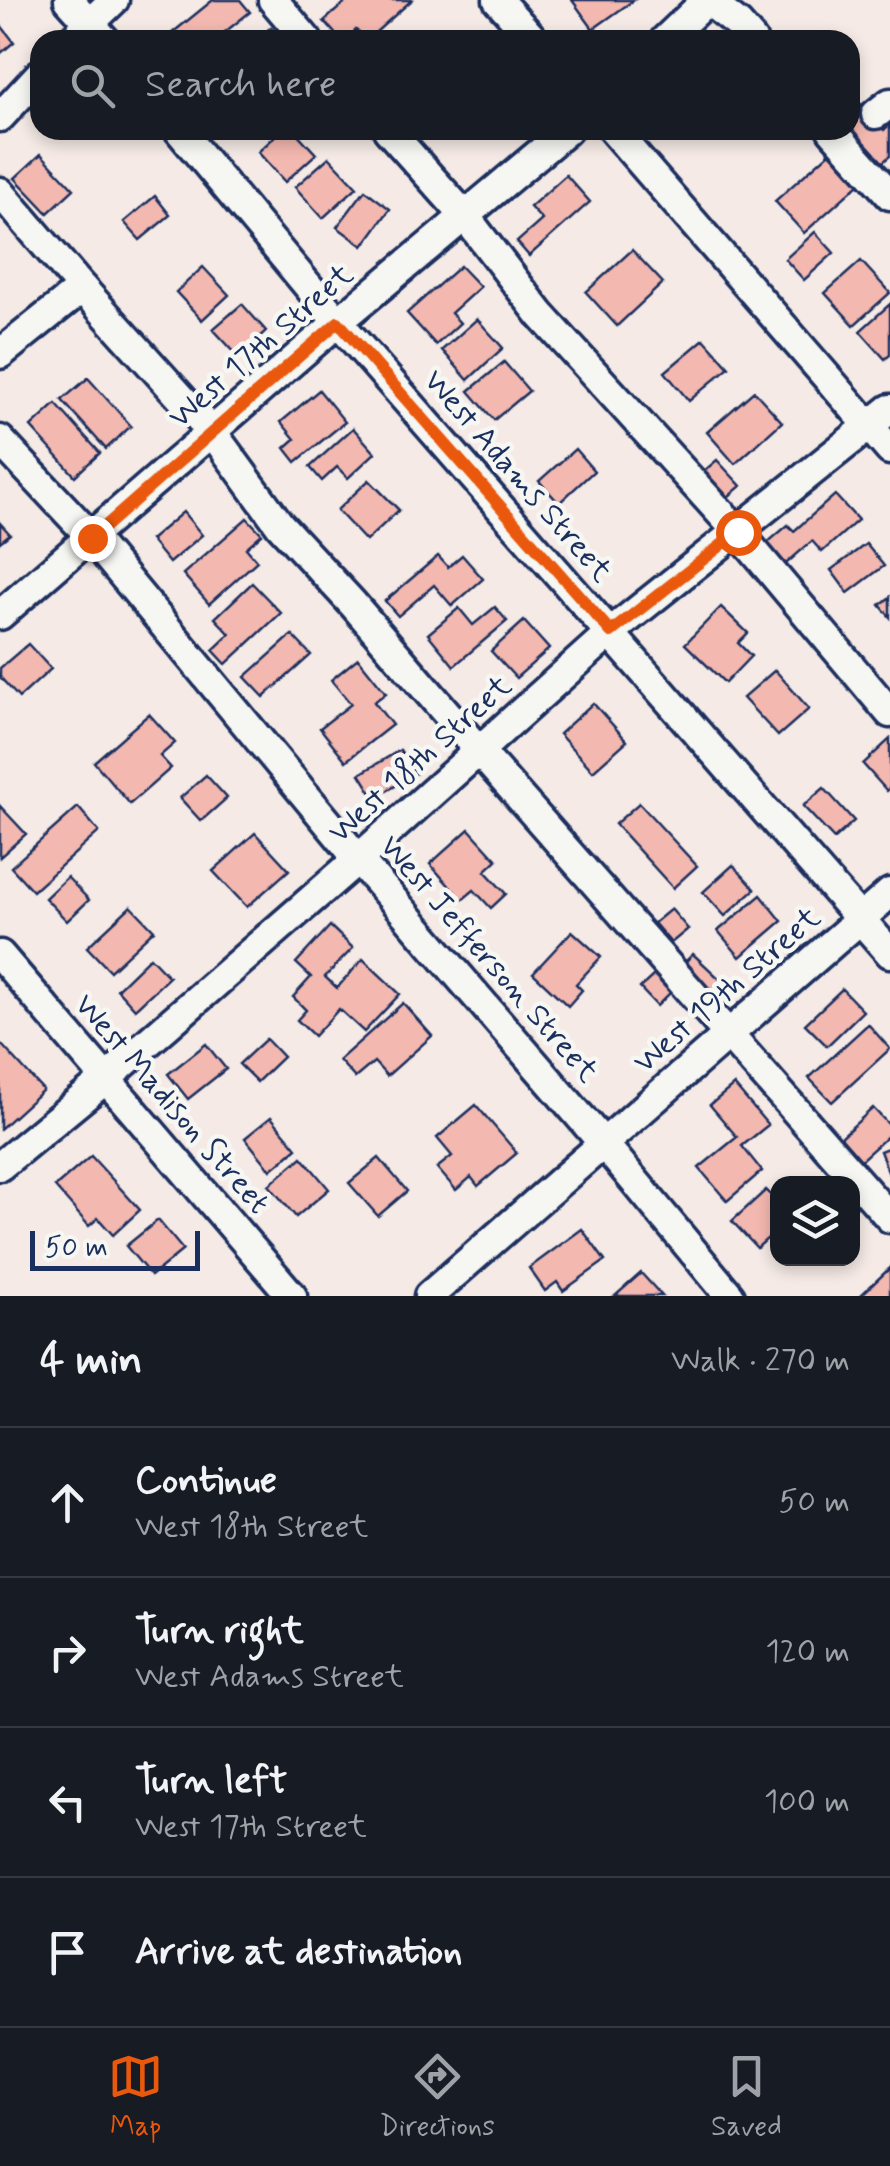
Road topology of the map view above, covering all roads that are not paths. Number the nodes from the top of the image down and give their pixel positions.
1 (69, 0) edge
2 (114, 0) edge
3 (273, 0) edge
4 (498, 0) edge
5 (707, 0) edge
6 (87, 30) edge
7 (92, 30) edge
8 (299, 30) edge
9 (525, 30) edge
10 (676, 30) edge
11 (743, 30) edge
12 (30, 85) edge
13 (0, 118) edge
14 (187, 140) edge
15 (397, 140) edge
16 (555, 140) edge
17 (622, 140) edge
18 (841, 140) edge
19 (0, 192) edge
20 (890, 195) edge
21 (465, 216) junction
22 (82, 288) junction
23 (338, 322) junction
24 (0, 354) edge
25 (880, 418) edge
26 (212, 432) junction
27 (0, 440) edge
28 (890, 450) edge
29 (738, 532) junction
30 (92, 538) junction
31 (0, 615) edge
32 (611, 632) junction
33 (890, 713) edge
34 (479, 751) junction
35 (358, 859) junction
36 (890, 893) edge
37 (861, 918) junction
38 (890, 952) edge
39 (0, 955) edge
40 (728, 1034) junction
41 (107, 1078) junction
42 (603, 1143) junction
43 (0, 1166) edge
44 (890, 1218) edge
45 (292, 1296) edge
46 (428, 1296) edge
47 (730, 1296) edge

1 - 6 street
2 - 7 street
3 - 8 street
4 - 9 street
5 - 10 street
5 - 11 street
12 - 13 street
14 - 23 street, West Adams Street
15 - 21 street
16 - 21 street, West 17th Street
17 - 25 street
18 - 20 street
19 - 22 street
21 - 23 street, West 17th Street
21 - 29 street
22 - 24 street
22 - 26 street
23 - 26 street, West 17th Street
23 - 32 street, West Adams Street
25 - 28 street
25 - 29 street, West 18th Street
26 - 30 street, West 17th Street
26 - 34 street
27 - 30 street, West Jefferson Street
29 - 32 street, West 18th Street
29 - 33 street
30 - 31 street, West 17th Street
30 - 35 street, West Jefferson Street
32 - 34 street, West 18th Street
32 - 37 street, West Adams Street
34 - 35 street, West 18th Street
34 - 40 street
35 - 41 street, West 18th Street
35 - 42 street, West Jefferson Street
36 - 37 street, West 19th Street
37 - 38 street, West Adams Street
37 - 40 street, West 19th Street
39 - 41 street, West Madison Street
40 - 42 street, West 19th Street
40 - 44 street
41 - 43 street, West 18th Street
41 - 45 street, West Madison Street
42 - 46 street, West 19th Street
42 - 47 street, West Jefferson Street

